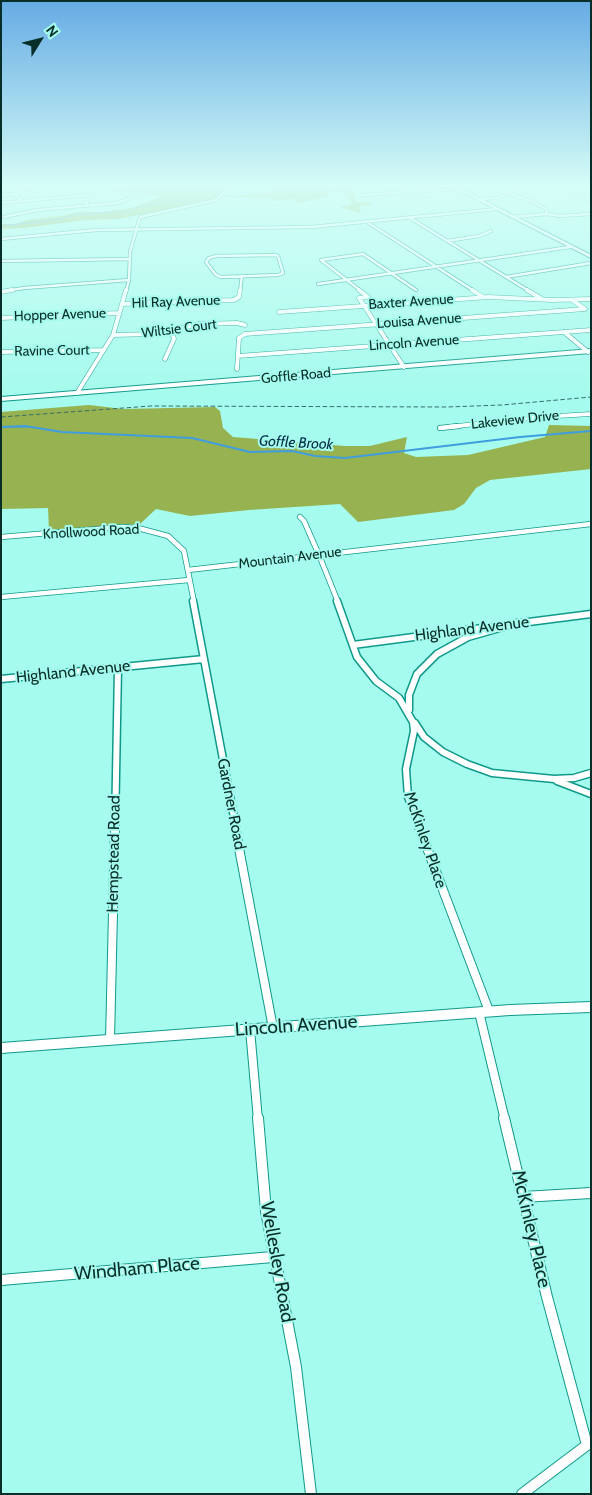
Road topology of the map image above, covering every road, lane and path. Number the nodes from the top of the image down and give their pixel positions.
1 (130, 255) edge
2 (358, 255) edge
3 (364, 255) edge
4 (417, 255) edge
5 (469, 255) edge
6 (520, 255) edge
7 (130, 259) junction
8 (1, 261) edge
9 (479, 261) junction
10 (591, 263) edge
11 (436, 267) junction
12 (392, 274) junction
13 (242, 276) junction
14 (506, 277) junction
15 (129, 280) junction
16 (346, 280) junction
17 (318, 284) dead end
18 (416, 290) dead end
19 (1, 292) edge
20 (483, 297) junction
21 (591, 298) edge
22 (543, 300) junction
23 (572, 300) junction
24 (122, 304) junction
25 (363, 306) junction
26 (279, 312) dead end
27 (119, 313) junction
28 (1, 318) edge
29 (376, 324) junction
30 (245, 325) dead end
31 (591, 330) edge
32 (167, 332) junction
33 (564, 332) junction
34 (113, 335) junction
35 (389, 344) junction
36 (104, 350) junction
37 (1, 352) edge
38 (589, 352) edge
39 (238, 356) junction
40 (165, 359) dead end
41 (404, 367) junction
42 (237, 369) dead end
43 (77, 393) junction
44 (1, 399) edge
45 (591, 414) edge
46 (440, 428) dead end
47 (300, 517) dead end
48 (591, 524) edge
49 (1, 537) edge
50 (319, 555) junction
51 (188, 570) junction
52 (189, 580) junction
53 (1, 597) edge
54 (591, 614) edge
55 (517, 623) junction
56 (353, 645) junction
57 (204, 659) junction
58 (118, 668) junction
59 (1, 679) edge
60 (410, 714) junction
61 (591, 774) edge
62 (554, 779) junction
63 (591, 794) edge
64 (591, 1007) edge
65 (484, 1012) junction
66 (273, 1028) junction
67 (250, 1029) junction
68 (110, 1040) junction
69 (1, 1048) edge
70 (591, 1193) edge
71 (523, 1197) junction
72 (274, 1257) junction
73 (1, 1280) edge
74 (589, 1446) edge
75 (310, 1494) edge
76 (522, 1494) edge

1 - 7 street
2 - 16 street
3 - 12 street
4 - 11 street
5 - 9 street
6 - 9 street
7 - 8 street
7 - 15 street
9 - 11 street
9 - 14 street
10 - 14 street
11 - 12 street
11 - 20 street
12 - 16 street
12 - 18 street
13 - 13 street, Hil Ray Avenue
13 - 24 street, Hil Ray Avenue
14 - 22 street
15 - 19 street
15 - 24 street
16 - 17 street
16 - 25 street
20 - 22 street, Baxter Avenue
20 - 25 street, Baxter Avenue
21 - 23 street, Baxter Avenue
22 - 23 street, Baxter Avenue
23 - 29 street, Louisa Avenue
24 - 27 street
25 - 26 street, Baxter Avenue
25 - 29 street
27 - 28 street, Hopper Avenue
27 - 34 street
29 - 35 street
29 - 39 street, Louisa Avenue
30 - 32 street, Wiltsie Court
31 - 33 street, Lincoln Avenue
32 - 34 street, Wiltsie Court
32 - 40 street
33 - 35 street, Lincoln Avenue
33 - 38 street
34 - 36 street
35 - 39 street, Lincoln Avenue
35 - 41 street
36 - 37 street, Ravine Court
36 - 43 street
38 - 41 main road, Goffle Road
39 - 42 street
41 - 43 main road, Goffle Road
43 - 44 main road, Goffle Road
45 - 46 street, Lakeview Drive
47 - 50 street
48 - 50 street, Mountain Avenue
49 - 51 street, Knollwood Road
50 - 51 street, Mountain Avenue
50 - 56 street
51 - 52 street
52 - 53 street
52 - 57 street, Gardner Road
54 - 55 street, Highland Avenue
55 - 56 street, Highland Avenue
55 - 60 street, McKinley Place
56 - 60 street
57 - 58 street, Highland Avenue
57 - 66 street, Gardner Road
58 - 59 street, Highland Avenue
58 - 68 street, Hempstead Road
60 - 62 street
60 - 65 street, McKinley Place
61 - 62 street
62 - 63 street
64 - 65 main road, Lincoln Avenue
65 - 66 main road, Lincoln Avenue
65 - 71 street, McKinley Place
66 - 67 main road, Lincoln Avenue
67 - 68 main road, Lincoln Avenue
67 - 72 street, Wellesley Road
68 - 69 main road, Lincoln Avenue
70 - 71 street
71 - 74 street, McKinley Place
72 - 73 street, Windham Place
72 - 75 street, Wellesley Road
74 - 76 street

